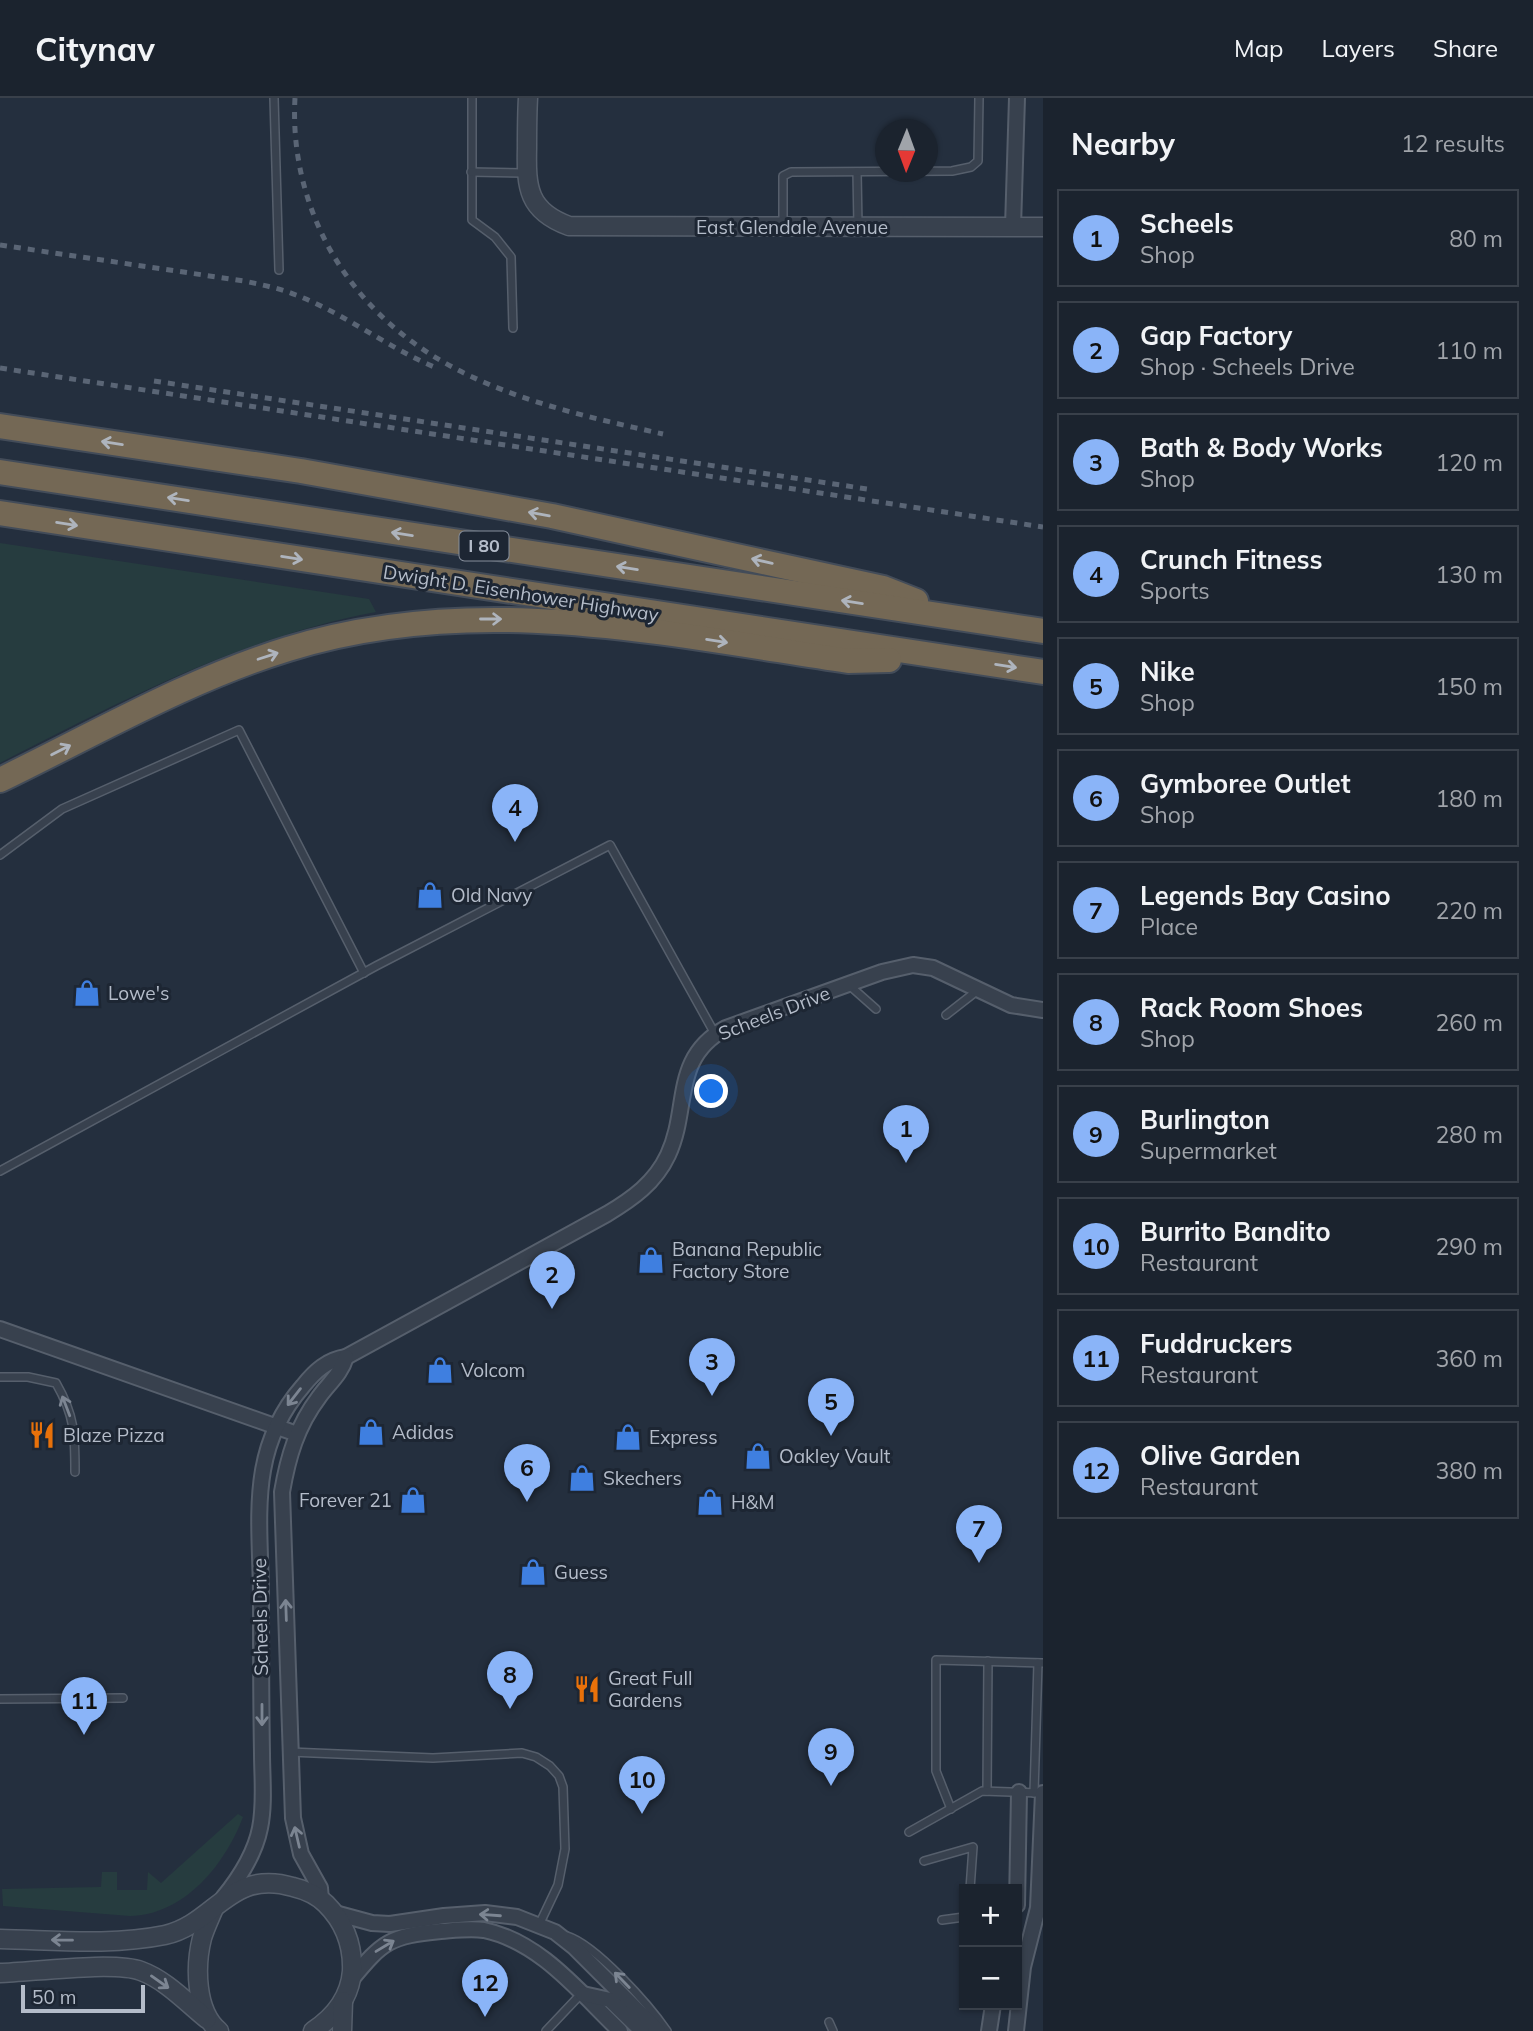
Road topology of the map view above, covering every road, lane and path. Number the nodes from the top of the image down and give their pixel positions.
1 (274, 98) edge
2 (472, 98) edge
3 (528, 98) edge
4 (979, 98) edge
5 (1017, 98) edge
6 (471, 172) junction
7 (857, 172) junction
8 (526, 173) junction
9 (783, 227) junction
10 (858, 227) junction
11 (1013, 227) junction
12 (1043, 227) edge
13 (279, 270) dead end
14 (513, 328) dead end
15 (0, 426) edge
16 (0, 472) edge
17 (0, 513) edge
18 (968, 620) junction
19 (1043, 631) edge
20 (968, 660) junction
21 (1043, 672) edge
22 (0, 780) edge
23 (0, 855) edge
24 (364, 973) junction
25 (849, 984) junction
26 (978, 990) junction
27 (876, 1009) dead end
28 (1043, 1010) edge
29 (946, 1014) dead end
30 (715, 1034) junction
31 (0, 1171) edge
32 (0, 1329) edge
33 (346, 1357) junction
34 (0, 1377) edge
35 (275, 1427) junction
36 (297, 1434) junction
37 (75, 1472) dead end
38 (988, 1661) junction
39 (1041, 1663) edge
40 (123, 1698) dead end
41 (0, 1699) edge
42 (290, 1752) junction
43 (987, 1791) junction
44 (1019, 1792) junction
45 (1040, 1793) edge
46 (951, 1809) junction
47 (909, 1832) dead end
48 (924, 1861) dead end
49 (970, 1884) edge
50 (1017, 1884) edge
51 (321, 1899) junction
52 (218, 1903) junction
53 (335, 1913) junction
54 (959, 1918) edge
55 (942, 1920) dead end
56 (539, 1926) junction
57 (555, 1932) junction
58 (0, 1939) edge
59 (0, 1973) edge
60 (351, 1980) junction
61 (581, 1994) junction
62 (343, 2001) junction
63 (992, 2010) edge
64 (830, 2022) dead end
65 (212, 2027) edge
66 (313, 2031) edge
67 (342, 2031) edge
68 (546, 2031) edge
69 (620, 2031) edge
70 (642, 2031) edge
71 (658, 2031) edge
72 (667, 2031) edge
73 (833, 2031) edge
74 (989, 2031) edge
75 (1016, 2031) edge

1 - 13 lane
2 - 6 lane
3 - 8 street
4 - 7 lane
5 - 11 street
6 - 8 lane
6 - 14 lane
7 - 9 lane
7 - 10 lane
8 - 9 street, East Glendale Avenue
9 - 10 street, East Glendale Avenue
10 - 11 street, East Glendale Avenue
11 - 12 street, East Glendale Avenue
18 -> 15 highway
18 -> 16 highway, Dwight D. Eisenhower Highway / I 80
17 -> 20 highway, Dwight D. Eisenhower Highway / I 80
18 - 19 highway, Dwight D. Eisenhower Highway / I 80
20 -> 21 highway, Dwight D. Eisenhower Highway / I 80
22 -> 20 highway
23 - 24 lane
24 - 30 lane
24 - 31 lane
25 - 26 street, Scheels Drive
25 - 27 lane
25 - 30 street, Scheels Drive
26 - 28 street, Scheels Drive
26 - 29 lane
30 - 33 street, Scheels Drive
32 - 35 street
33 -> 35 street, Scheels Drive
33 - 36 street, Scheels Drive
37 -> 34 lane
35 - 36 street
35 -> 52 street, Scheels Drive
42 -> 36 street, Scheels Drive
38 - 39 lane
38 - 43 lane
38 - 46 lane
39 - 45 lane
40 - 41 lane
51 -> 42 street, Scheels Drive
42 - 56 lane
43 - 44 lane
43 - 46 lane
44 - 45 lane
44 - 50 street
45 - 75 street
46 - 47 lane
48 - 49 lane
51 - 52 street
51 - 53 street
52 -> 58 street
52 - 65 street
56 -> 53 street
53 - 60 street
54 - 55 lane
56 - 57 street
57 - 71 street
72 -> 57 lane
59 -> 65 street
60 -> 61 street
60 - 62 street
61 - 68 lane
61 - 69 street
61 - 70 street
62 - 66 street
62 - 67 street
63 - 74 street
64 - 73 lane

